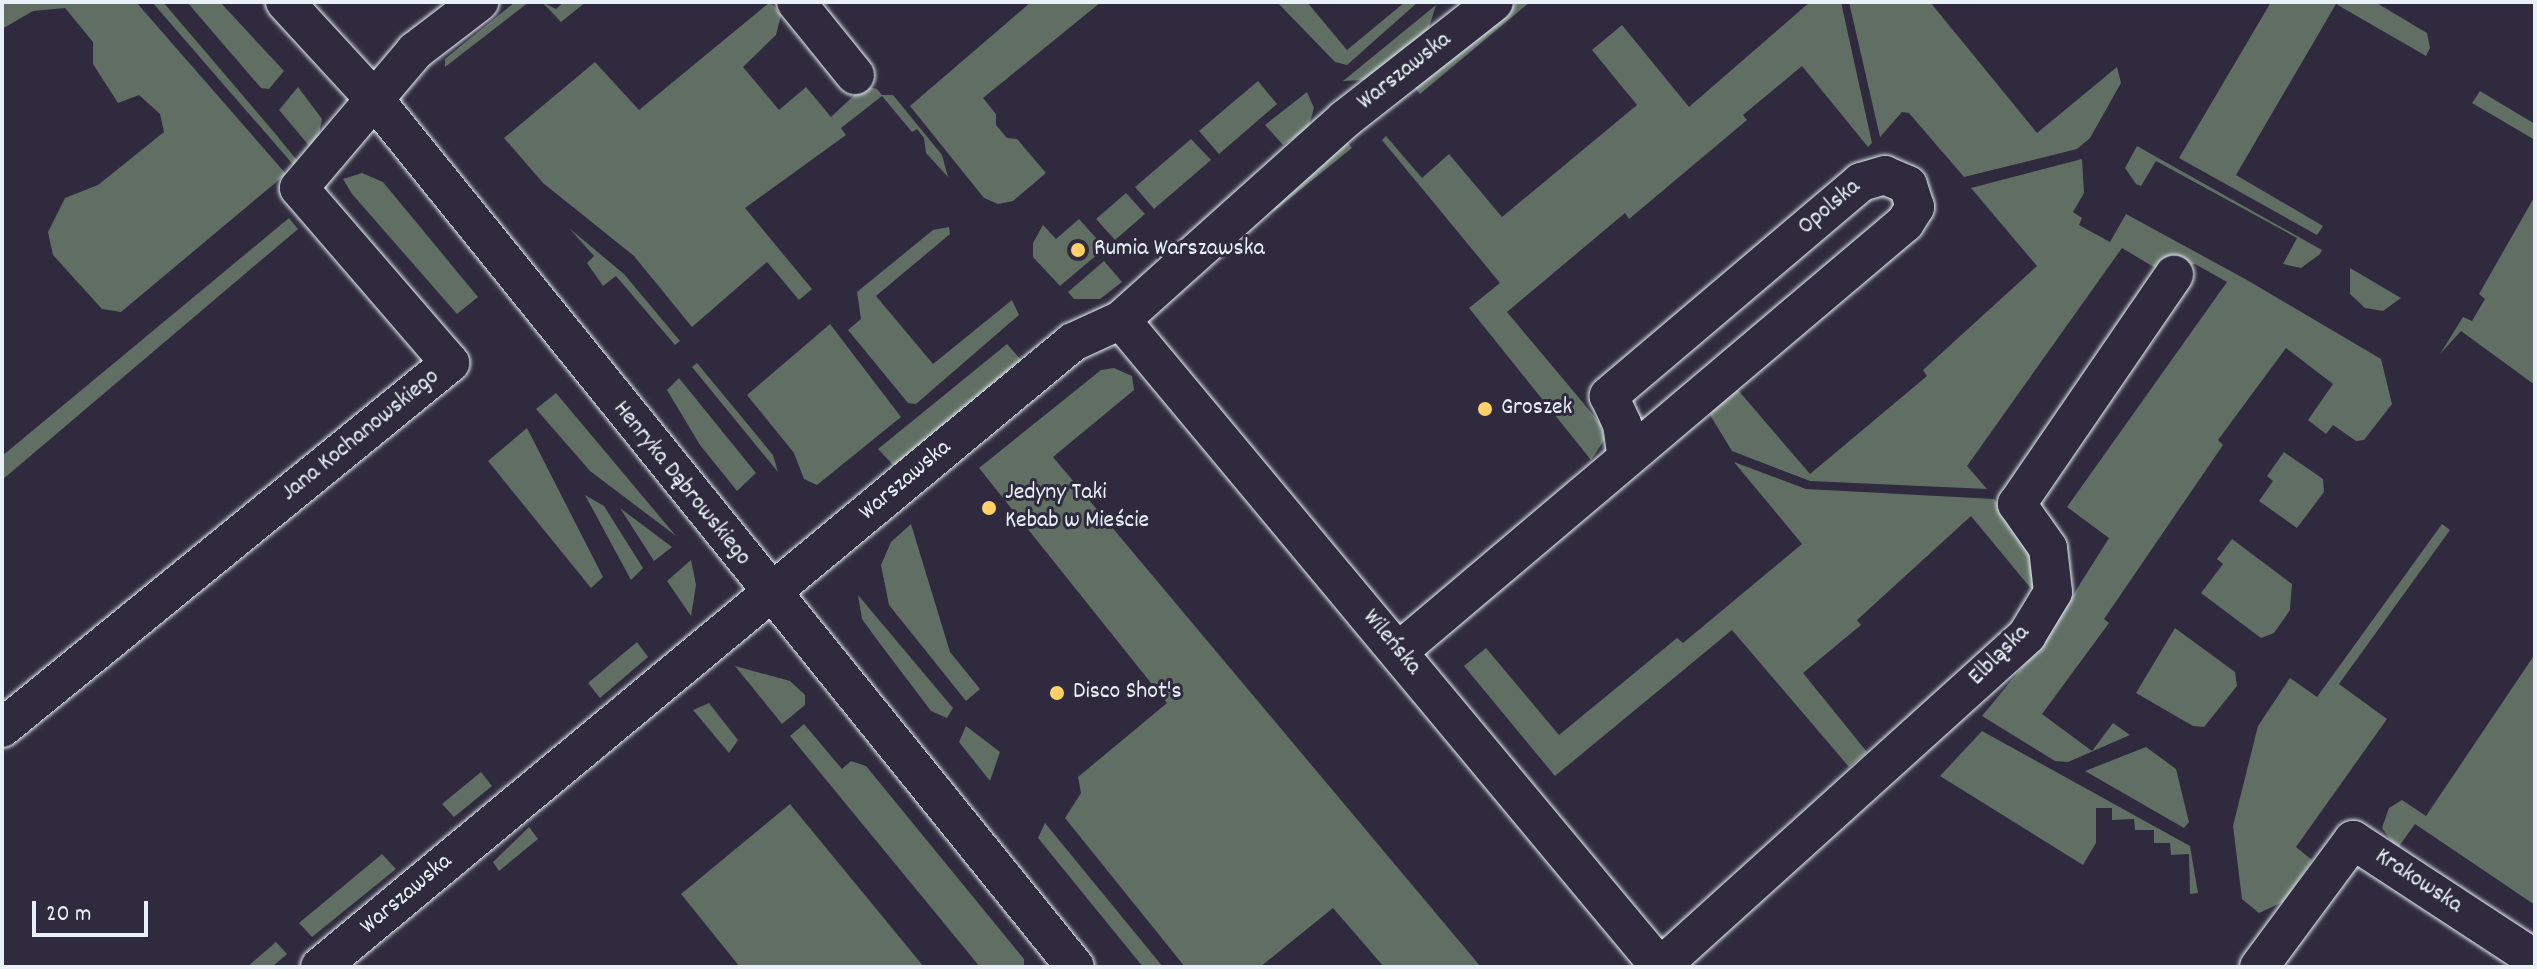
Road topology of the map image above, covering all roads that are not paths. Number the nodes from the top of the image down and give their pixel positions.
1 (285, 2) edge
2 (479, 2) edge
3 (796, 2) edge
4 (1494, 2) edge
5 (855, 75) dead end
6 (375, 100) junction
7 (2174, 275) dead end
8 (1121, 320) junction
9 (1627, 458) junction
10 (769, 594) junction
11 (1399, 651) junction
12 (2, 728) edge
13 (2535, 959) edge
14 (1073, 966) edge
15 (320, 967) edge
16 (1660, 967) edge
17 (2259, 967) edge

1 - 6 street, Henryka Dąbrowskiego
2 - 6 street
3 - 5 street
4 - 8 street, Warszawska
6 - 10 street, Henryka Dąbrowskiego
6 - 12 street, Jana Kochanowskiego
7 - 16 street, Elbląska
8 - 10 street, Warszawska
8 - 11 street, Wileńska
9 - 9 street, Opolska
9 - 11 street, Opolska
10 - 14 street, Henryka Dąbrowskiego
10 - 15 street, Warszawska
11 - 16 street, Wileńska
13 - 17 street, Krakowska

